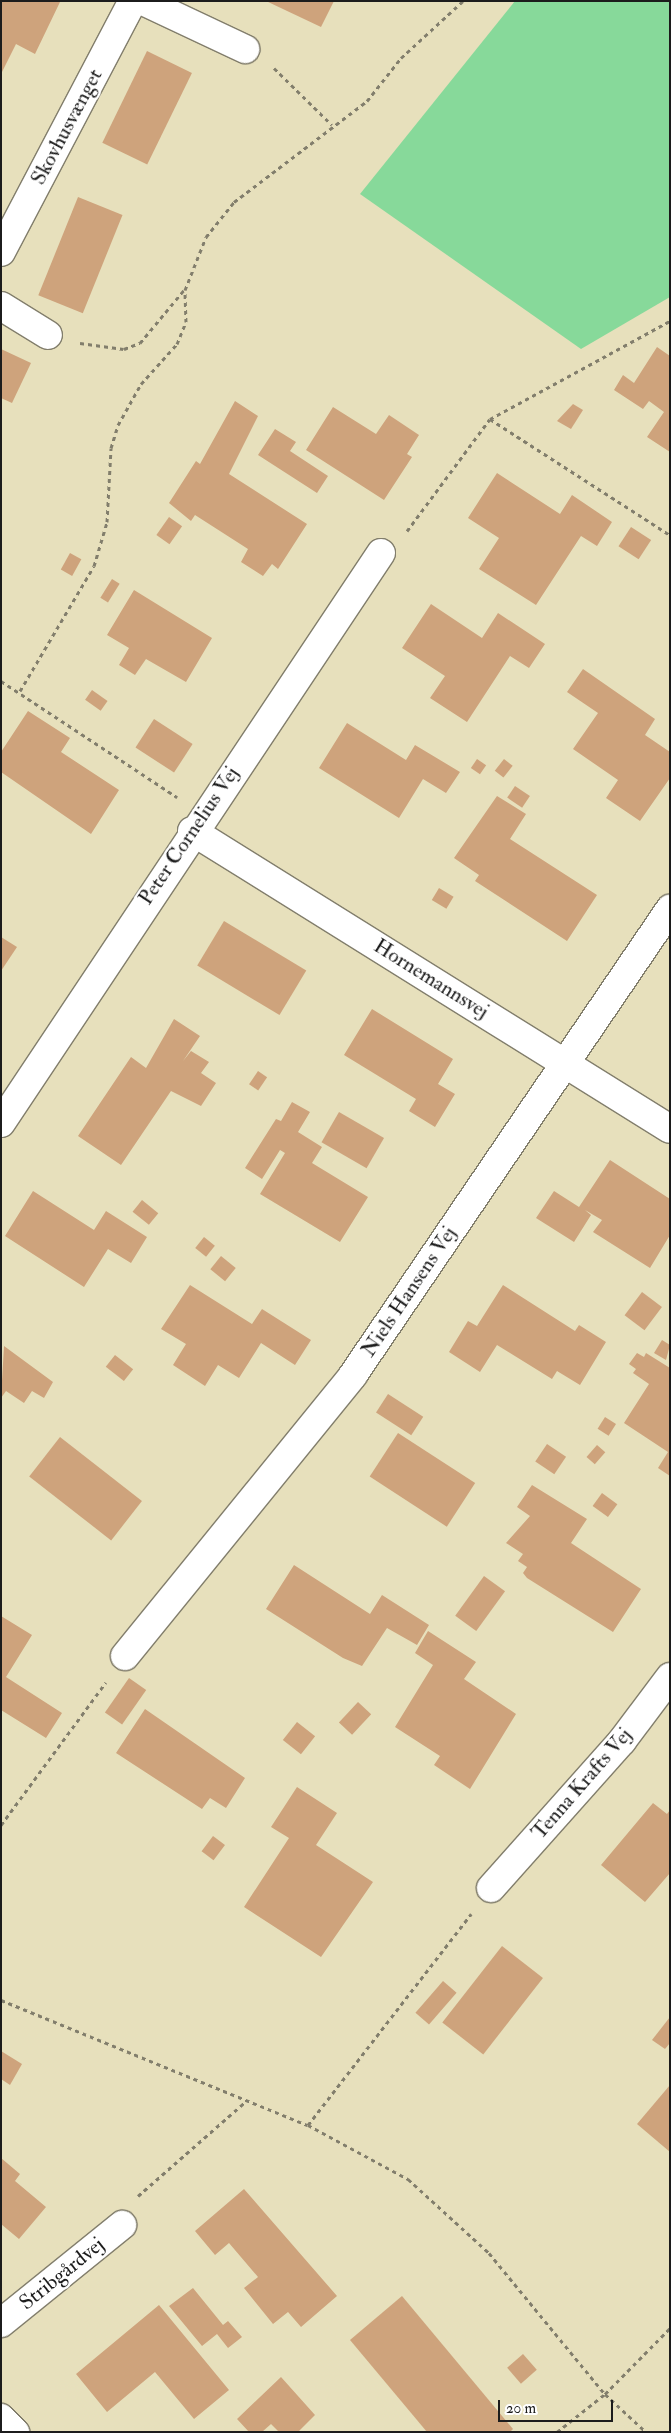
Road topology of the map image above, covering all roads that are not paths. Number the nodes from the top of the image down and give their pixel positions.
1 (133, 1) edge
2 (142, 1) edge
3 (245, 49) road end
4 (1, 252) edge
5 (1, 306) edge
6 (48, 335) road end
7 (381, 553) road end
8 (192, 831) junction
9 (670, 910) edge
10 (565, 1061) junction
11 (1, 1123) edge
12 (670, 1129) edge
13 (125, 1656) road end
14 (670, 1677) edge
15 (491, 1888) road end
16 (122, 2225) road end
17 (1, 2323) edge
18 (1, 2418) edge
19 (15, 2432) edge

1 - 4 street, Skovhusvænget
2 - 3 street
5 - 6 street
7 - 8 street, Peter Cornelius Vej
8 - 10 street, Hornemannsvej
8 - 11 street, Peter Cornelius Vej
9 - 10 street, Niels Hansens Vej
10 - 12 street, Hornemannsvej
10 - 13 street, Niels Hansens Vej
14 - 15 street, Tenna Krafts Vej
16 - 17 street, Stribgårdvej
18 - 19 street

